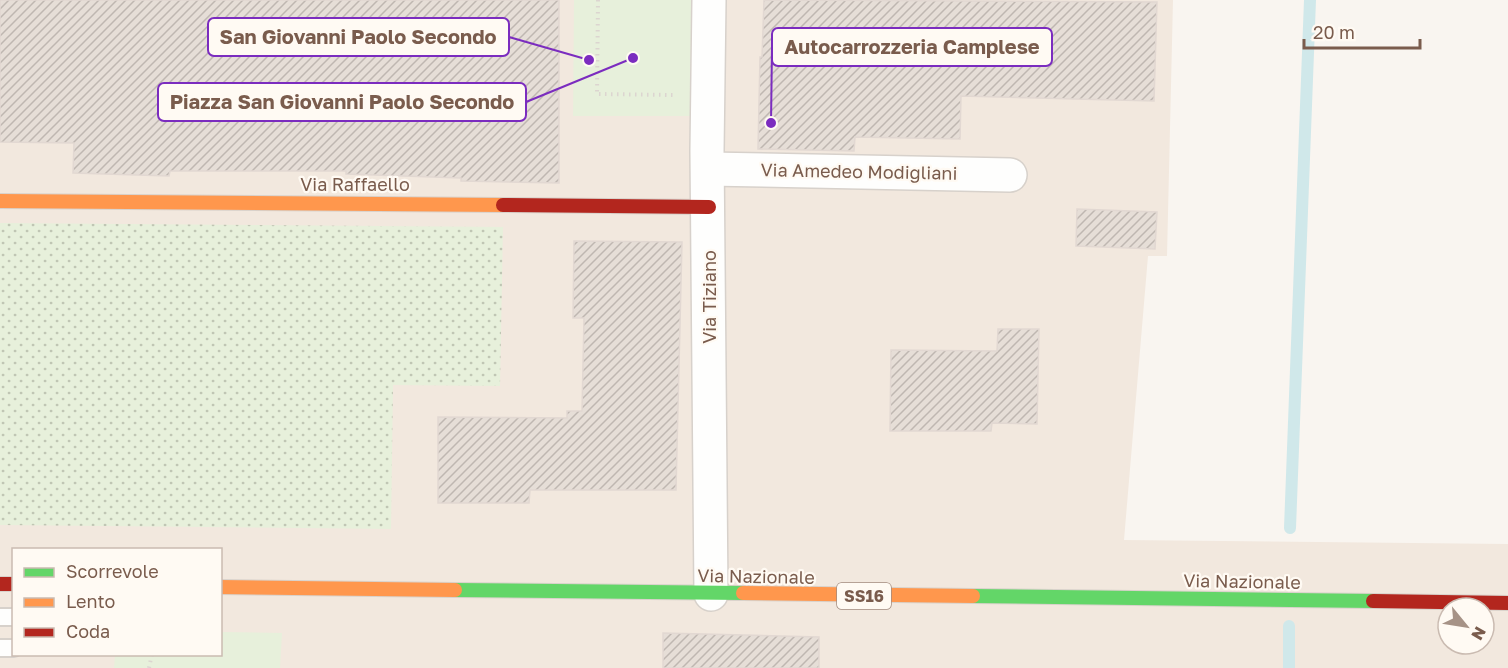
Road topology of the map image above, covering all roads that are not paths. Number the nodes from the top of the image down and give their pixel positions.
1 (709, 0) edge
2 (708, 169) junction
3 (1010, 175) dead end
4 (0, 201) edge
5 (709, 207) junction
6 (222, 587) edge
7 (711, 594) junction
8 (1508, 603) edge

1 - 2 street, Via Tiziano
2 - 3 street, Via Amedeo Modigliani
2 - 5 street, Via Tiziano
4 - 5 main road, Via Raffaello
5 - 7 street, Via Tiziano
6 - 7 main road, Via Nazionale / SS16
7 - 8 main road, Via Nazionale / SS16

